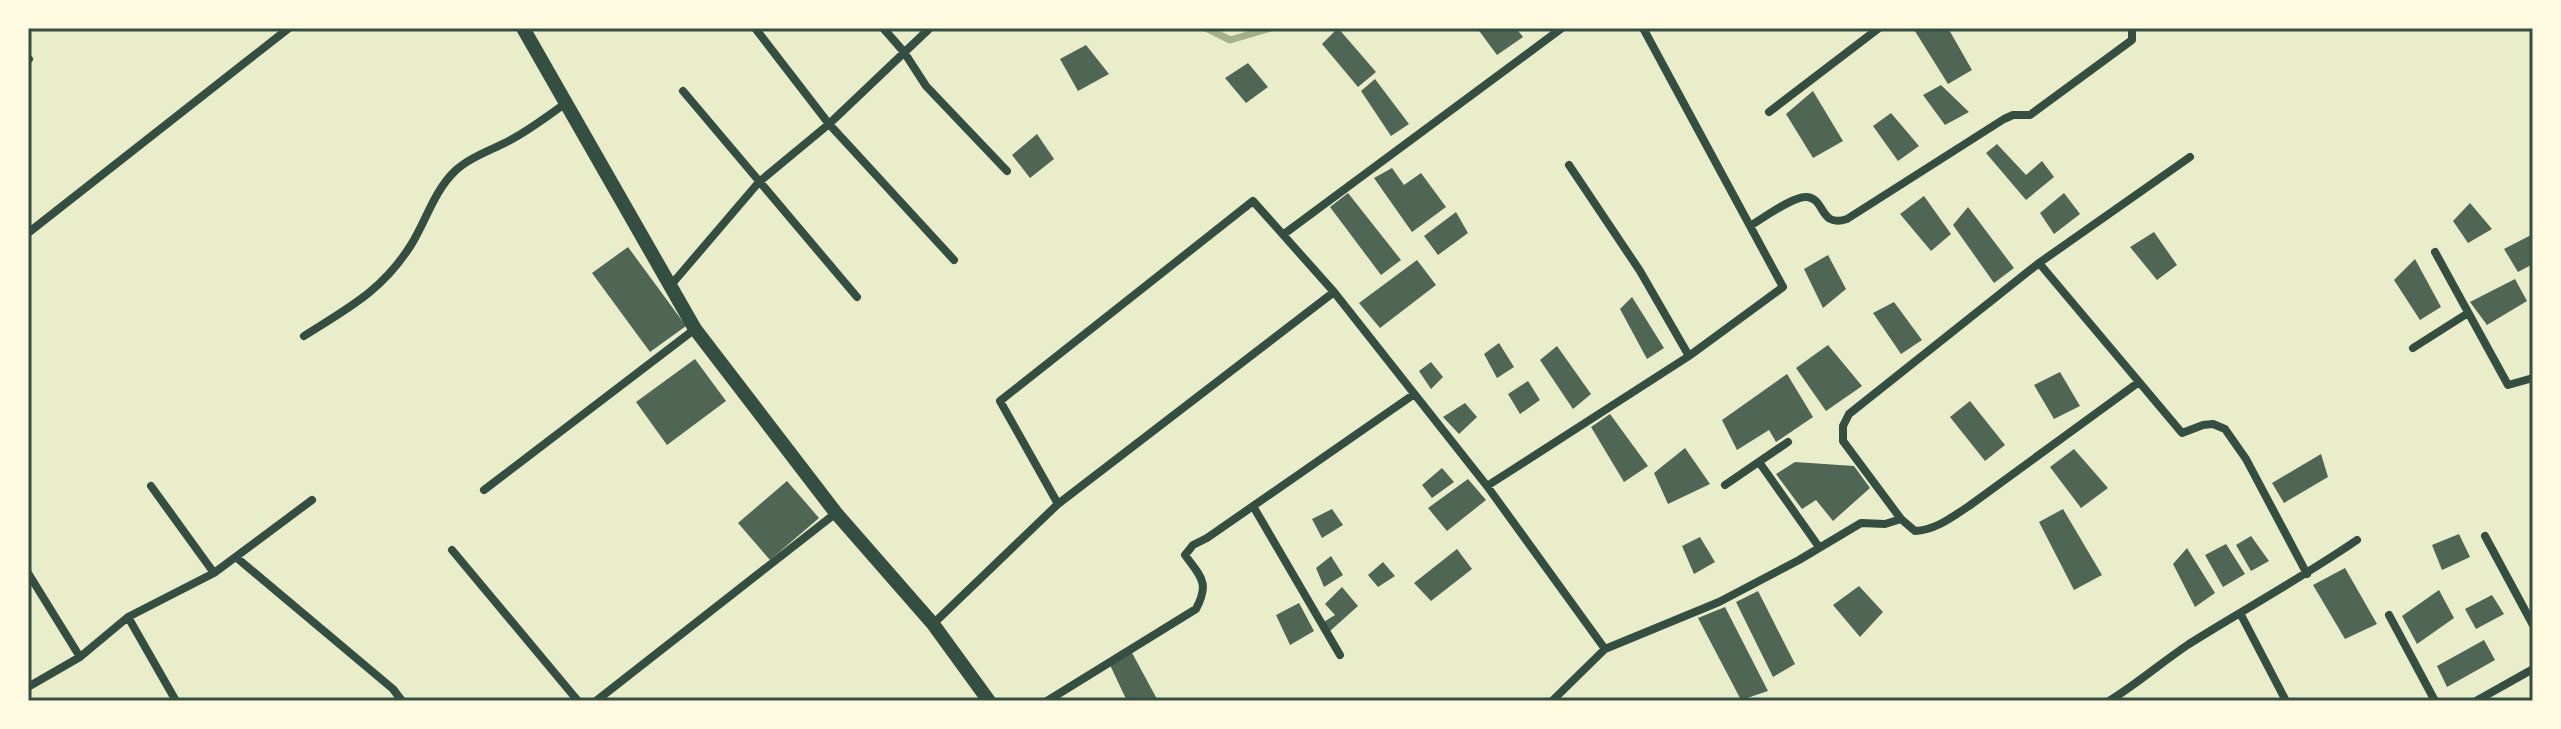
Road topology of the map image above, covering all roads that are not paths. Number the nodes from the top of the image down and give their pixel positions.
1 (289, 28) edge
2 (523, 28) edge
3 (755, 28) edge
4 (883, 28) edge
5 (930, 28) edge
6 (1562, 28) edge
7 (1643, 28) edge
8 (1879, 28) edge
9 (2132, 28) edge
10 (904, 52) junction
11 (683, 91) dead end
12 (566, 103) junction
13 (1769, 112) dead end
14 (829, 124) junction
15 (2190, 157) dead end
16 (1569, 165) dead end
17 (1007, 171) dead end
18 (759, 182) junction
19 (1750, 226) junction
20 (28, 233) edge
21 (1284, 234) junction
22 (2435, 252) dead end
23 (954, 260) dead end
24 (2039, 263) junction
25 (671, 285) junction
26 (1334, 292) junction
27 (857, 297) dead end
28 (2468, 313) junction
29 (695, 329) junction
30 (304, 336) dead end
31 (2413, 348) dead end
32 (1689, 356) junction
33 (2533, 378) edge
34 (2139, 382) junction
35 (1413, 395) junction
36 (1788, 442) dead end
37 (1759, 462) junction
38 (1725, 485) dead end
39 (151, 486) dead end
40 (1487, 486) junction
41 (484, 490) dead end
42 (312, 500) dead end
43 (1058, 504) junction
44 (1253, 506) junction
45 (836, 513) junction
46 (1901, 519) junction
47 (2485, 536) dead end
48 (2357, 540) dead end
49 (1819, 547) junction
50 (452, 550) dead end
51 (237, 558) junction
52 (28, 573) edge
53 (214, 573) junction
54 (2307, 574) junction
55 (2240, 613) junction
56 (2389, 615) dead end
57 (128, 617) junction
58 (933, 624) junction
59 (2533, 625) edge
60 (1605, 649) junction
61 (1340, 655) dead end
62 (80, 657) junction
63 (2533, 669) edge
64 (28, 687) edge
65 (176, 701) edge
66 (402, 701) edge
67 (578, 701) edge
68 (596, 701) edge
69 (989, 701) edge
70 (1047, 701) edge
71 (1552, 701) edge
72 (2109, 701) edge
73 (2286, 701) edge
74 (2435, 701) edge
75 (2476, 701) edge

1 - 20 street
2 - 12 street
3 - 14 street
4 - 10 street
5 - 10 street
6 - 21 street
7 - 19 street
8 - 13 street
9 - 19 street
10 - 14 street
10 - 17 street
11 - 18 street
12 - 25 street
12 - 30 street
14 - 18 street
14 - 23 street
15 - 24 street
16 - 32 street
18 - 25 street
18 - 27 street
19 - 32 street
21 - 26 street
21 - 43 street
22 - 28 street
24 - 34 street
24 - 46 street
25 - 29 street
26 - 35 street
26 - 43 street
28 - 31 street
28 - 33 street
29 - 41 street
29 - 45 street
32 - 40 street
34 - 46 street
34 - 54 street
35 - 40 street
35 - 44 street
36 - 37 street
37 - 38 street
37 - 49 street
39 - 53 street
40 - 60 street
42 - 51 street
43 - 58 street
44 - 61 street
44 - 70 street
45 - 58 street
45 - 68 street
46 - 49 street
47 - 59 street
48 - 54 street
49 - 60 street
50 - 67 street
51 - 53 street
51 - 66 street
52 - 62 street
53 - 57 street
54 - 55 street
55 - 72 street
55 - 73 street
56 - 74 street
57 - 62 street
57 - 65 street
58 - 69 street
60 - 71 street
62 - 64 street
63 - 75 street

